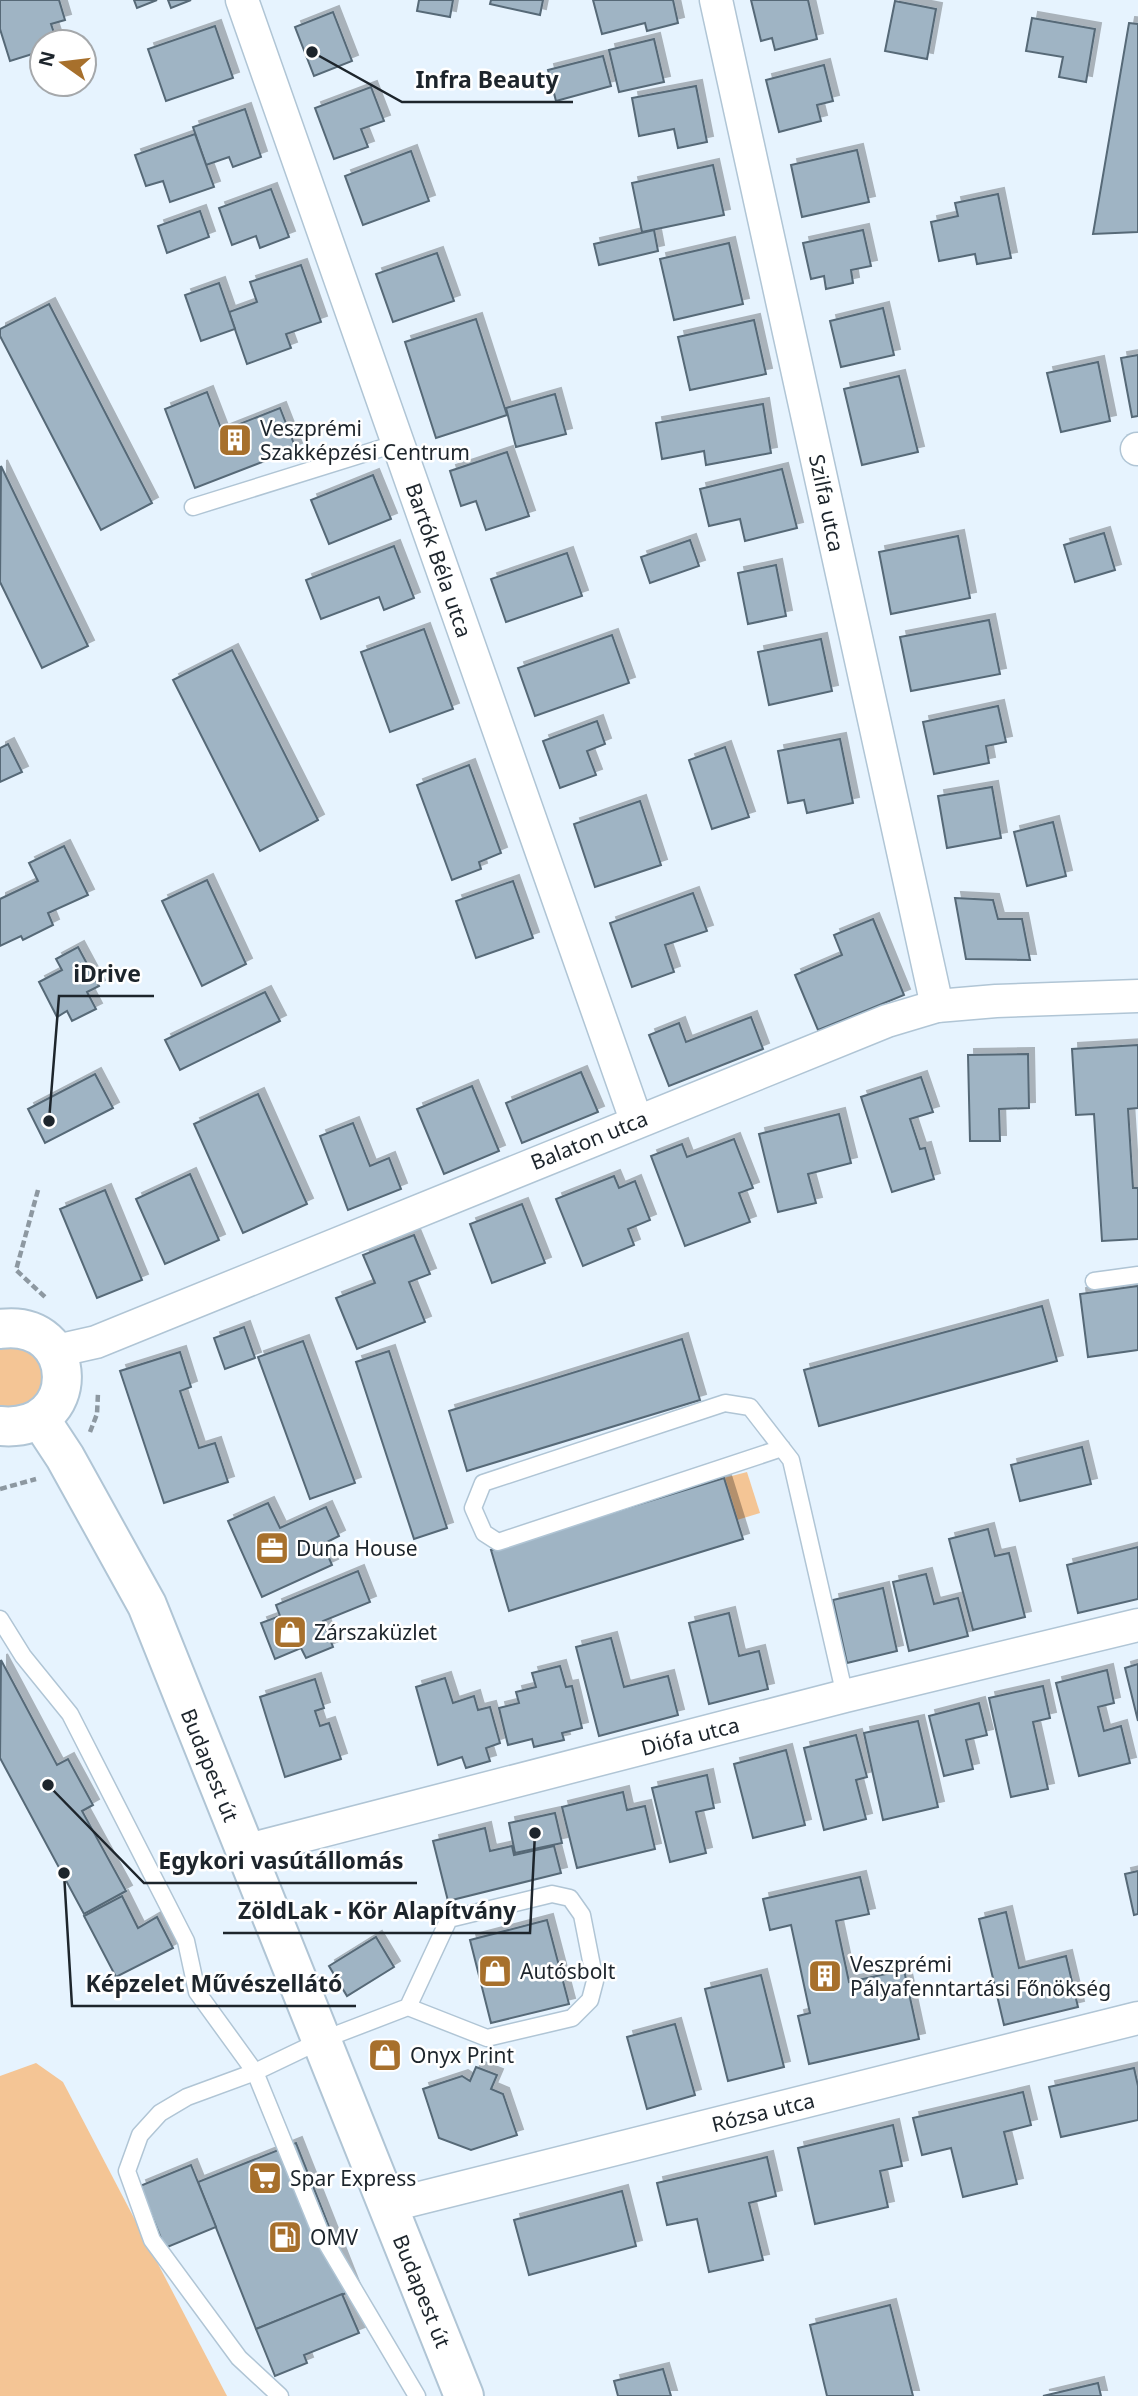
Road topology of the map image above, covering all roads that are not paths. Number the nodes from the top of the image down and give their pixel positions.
1 (242, 0) edge
2 (716, 0) edge
3 (398, 443) junction
4 (193, 507) dead end
5 (1138, 996) edge
6 (937, 1006) junction
7 (636, 1121) junction
8 (1138, 1275) edge
9 (1094, 1280) dead end
10 (0, 1329) edge
11 (56, 1351) junction
12 (40, 1419) junction
13 (0, 1426) edge
14 (782, 1448) junction
15 (0, 1619) edge
16 (1138, 1625) edge
17 (845, 1696) junction
18 (244, 1851) junction
19 (408, 2007) junction
20 (1138, 2018) edge
21 (321, 2039) junction
22 (255, 2072) junction
23 (388, 2206) junction
24 (280, 2396) edge
25 (417, 2396) edge
26 (464, 2396) edge

1 - 3 street, Bartók Béla utca
2 - 6 street, Szilfa utca
3 - 4 lane
3 - 7 street, Bartók Béla utca
5 - 6 street, Balaton utca
6 - 7 street, Balaton utca
7 - 11 street, Balaton utca
8 - 9 lane
10 - 11 main road
11 - 12 main road
12 - 13 main road
12 - 18 main road, Budapest út
14 - 14 lane
14 - 17 lane
15 - 22 lane
16 - 17 street, Diófa utca
17 - 18 street, Diófa utca
18 - 21 main road, Budapest út
19 - 19 lane
19 - 21 lane
20 - 23 street, Rózsa utca
21 - 22 lane
21 - 23 main road, Budapest út
22 - 24 lane
22 - 25 lane
23 - 26 main road, Budapest út

